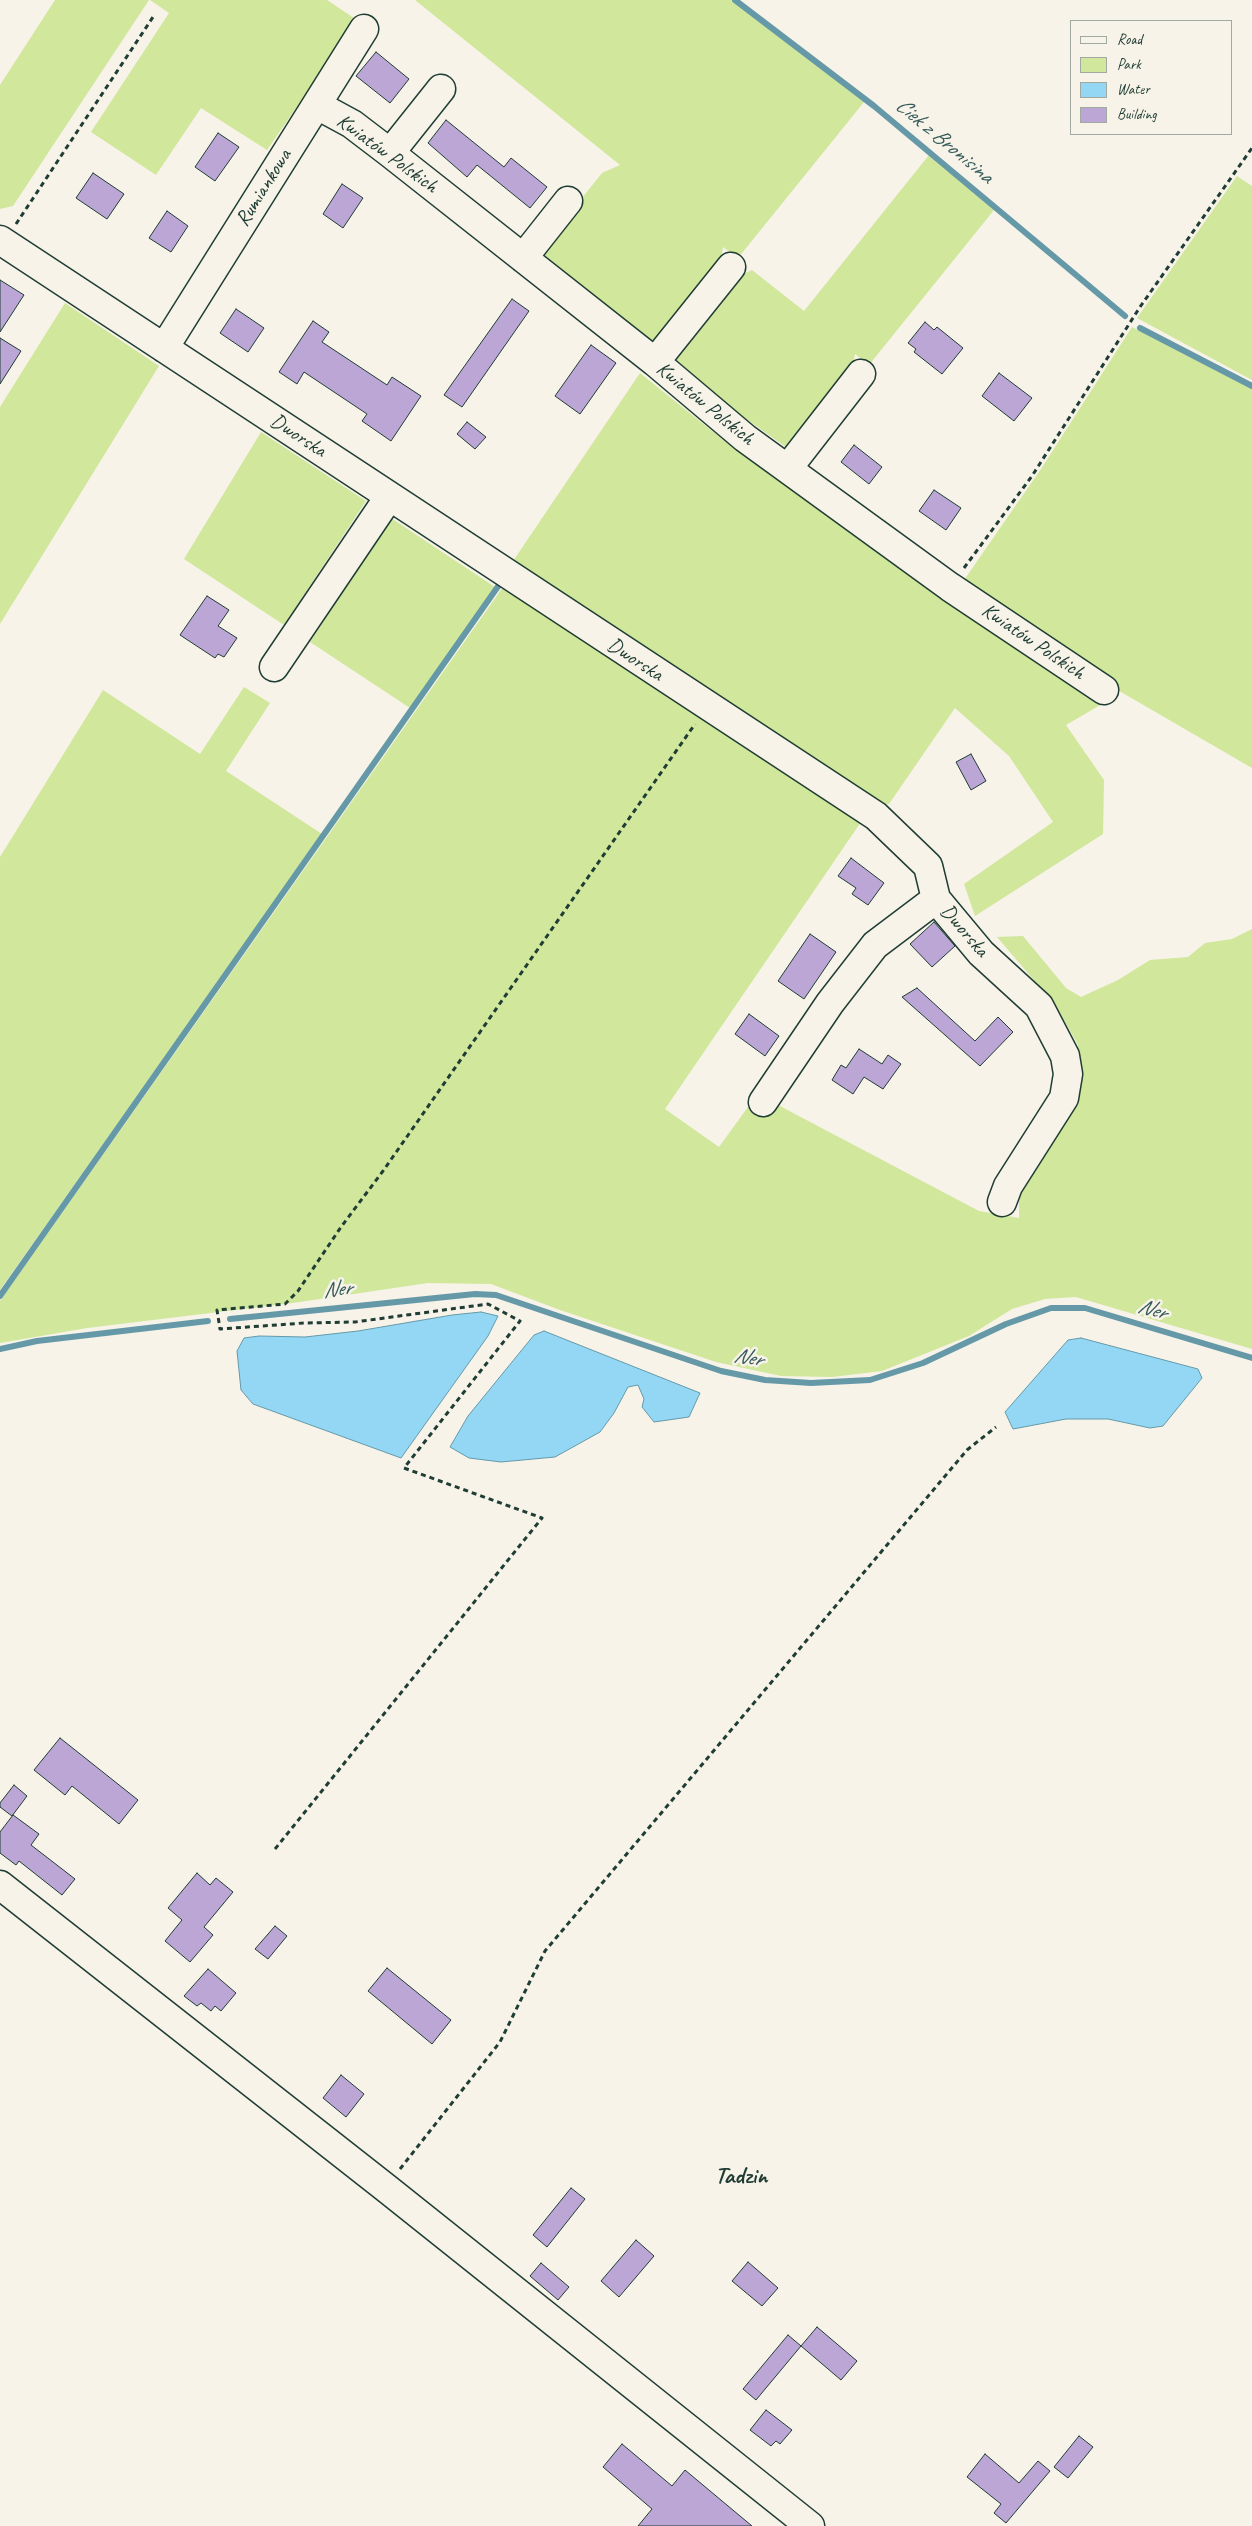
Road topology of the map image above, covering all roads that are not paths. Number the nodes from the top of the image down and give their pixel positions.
1 (364, 29) dead end
2 (441, 89) dead end
3 (317, 105) junction
4 (390, 153) junction
5 (568, 201) dead end
6 (2, 241) edge
7 (523, 258) junction
8 (731, 267) dead end
9 (164, 348) junction
10 (655, 362) junction
11 (861, 374) dead end
12 (788, 468) junction
13 (389, 497) junction
14 (274, 668) dead end
15 (1104, 690) dead end
16 (936, 899) junction
17 (763, 1102) dead end
18 (1002, 1202) dead end
19 (0, 1885) edge
20 (810, 2526) edge

1 - 3 street, Rumiankowa
2 - 4 street
3 - 4 street, Kwiatów Polskich
3 - 9 street, Rumiankowa
4 - 7 street, Kwiatów Polskich
5 - 7 street
6 - 9 street, Dworska
7 - 10 street, Kwiatów Polskich
8 - 10 street
9 - 13 street, Dworska
10 - 12 street, Kwiatów Polskich
11 - 12 street
12 - 15 street, Kwiatów Polskich
13 - 14 street
13 - 16 street, Dworska
16 - 17 street
16 - 18 street, Dworska
19 - 20 street

